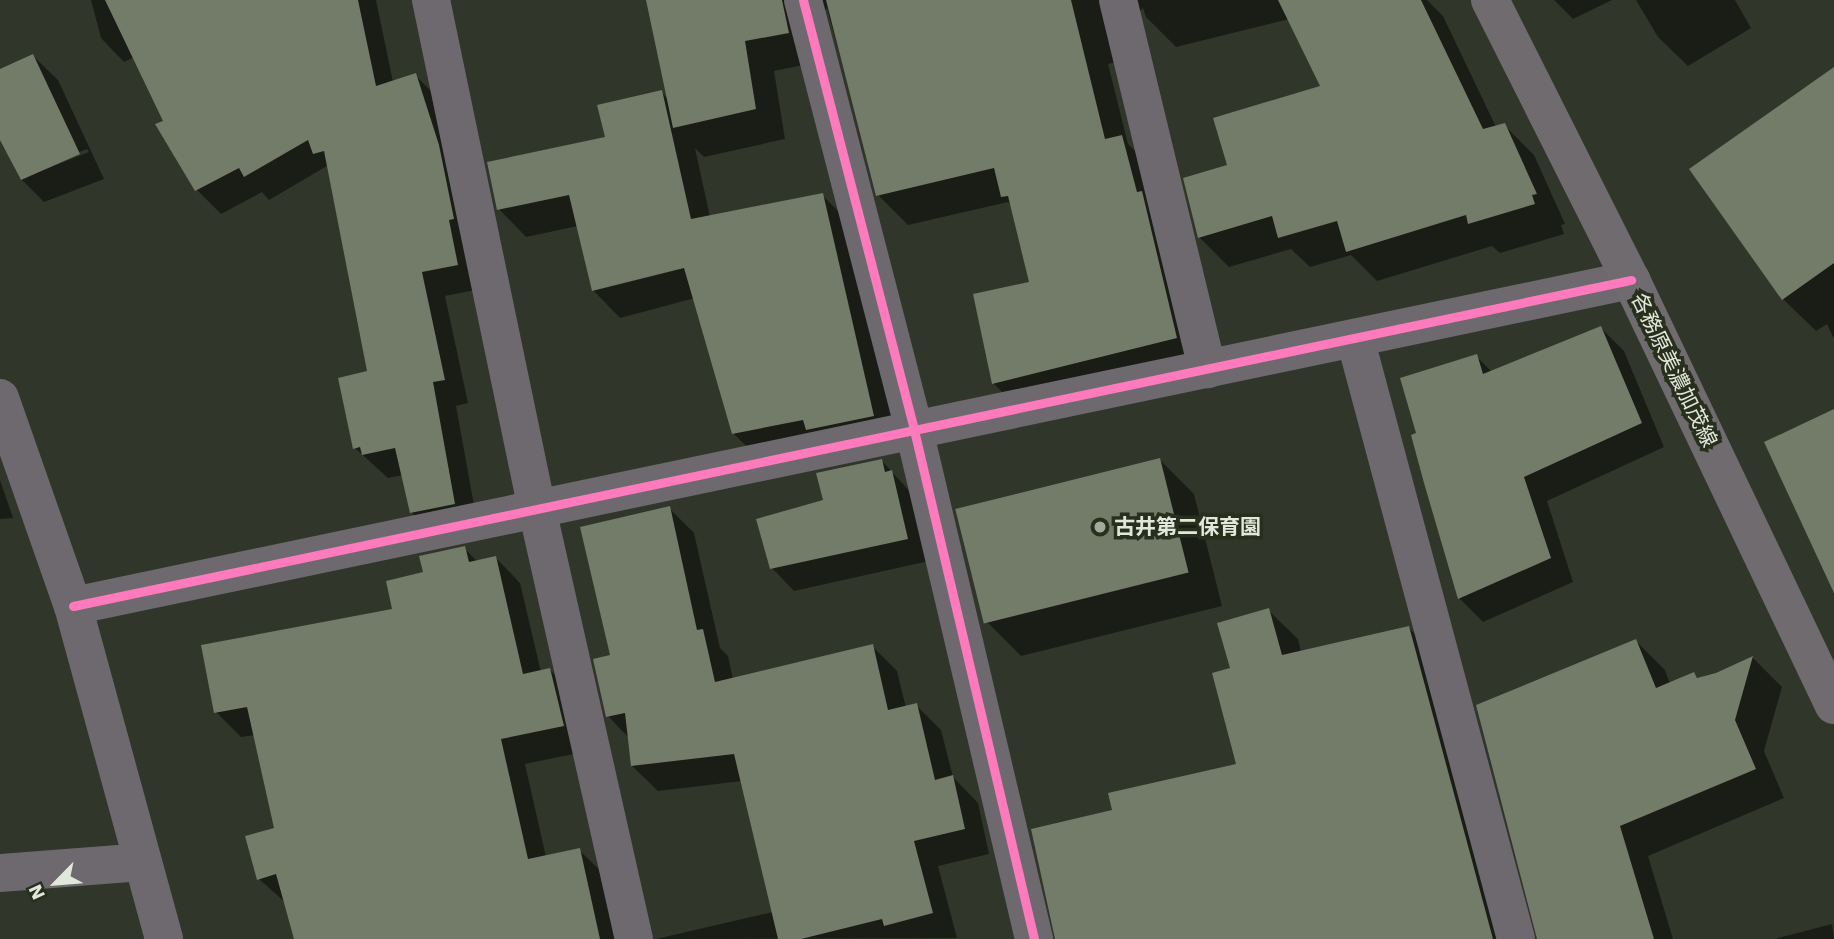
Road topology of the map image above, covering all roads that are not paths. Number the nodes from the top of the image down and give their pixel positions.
1 (431, 0) edge
2 (803, 0) edge
3 (1118, 0) edge
4 (1490, 0) edge
5 (1631, 280) junction
6 (1355, 338) junction
7 (1207, 369) junction
8 (0, 398) edge
9 (914, 430) junction
10 (537, 509) junction
11 (74, 606) junction
12 (1834, 705) edge
13 (142, 862) junction
14 (0, 873) edge
15 (164, 939) edge
16 (634, 939) edge
17 (1034, 939) edge
18 (1516, 939) edge

1 - 10 street
2 - 9 street
3 - 7 street
4 - 5 main road, 各務原美濃加茂線
5 - 6 street
5 - 12 main road, 各務原美濃加茂線
6 - 7 street
6 - 18 street
7 - 9 street
8 - 11 street
9 - 10 street
9 - 17 street
10 - 11 street
10 - 16 street
11 - 13 street
13 - 14 street
13 - 15 street

